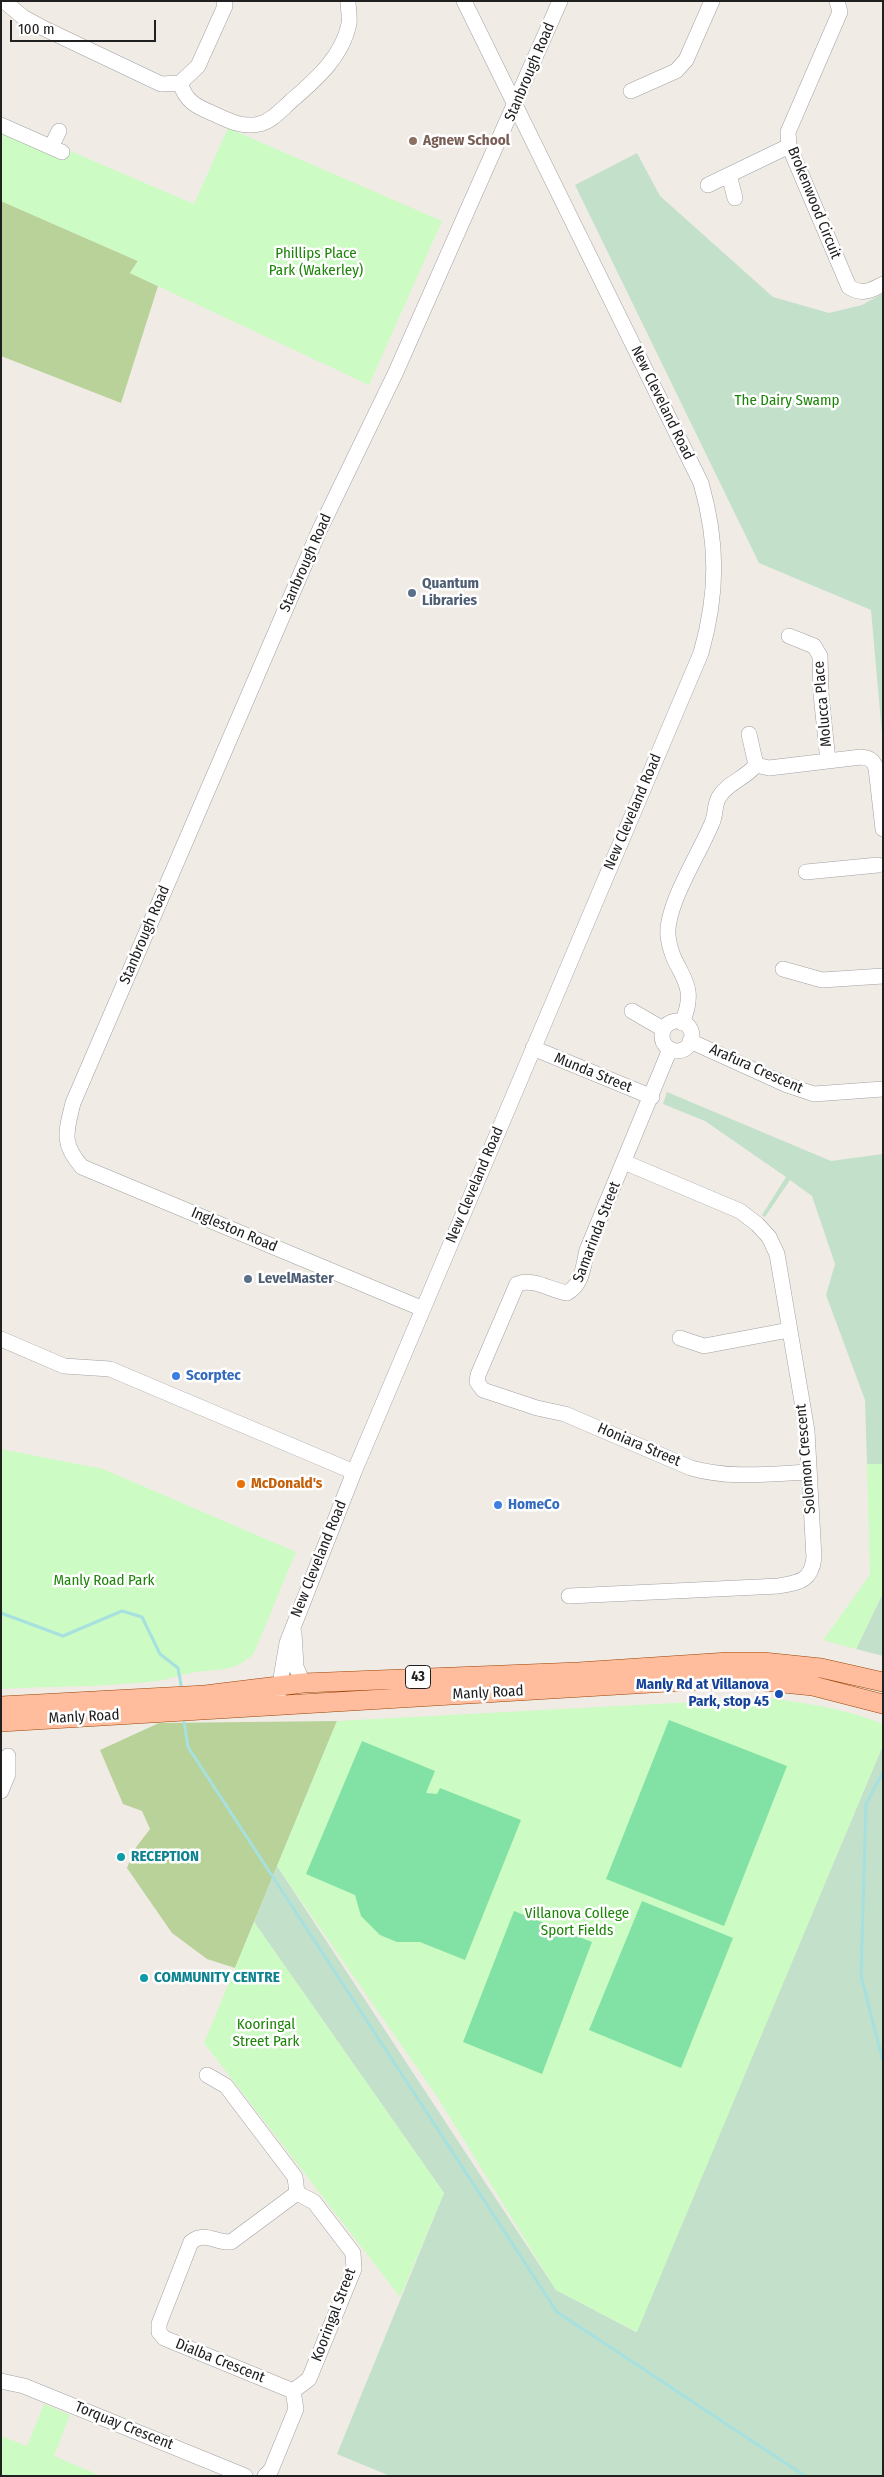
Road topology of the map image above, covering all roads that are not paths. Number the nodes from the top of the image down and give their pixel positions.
1 (4, 1) edge
2 (224, 1) edge
3 (348, 1) edge
4 (464, 1) edge
5 (560, 1) edge
6 (712, 1) edge
7 (837, 1) edge
8 (180, 83) junction
9 (630, 91) dead end
10 (516, 105) junction
11 (1, 125) edge
12 (59, 131) dead end
13 (789, 146) junction
14 (729, 175) junction
15 (708, 185) dead end
16 (735, 198) dead end
17 (883, 284) edge
18 (789, 636) dead end
19 (750, 734) dead end
20 (828, 761) junction
21 (756, 765) junction
22 (883, 829) edge
23 (881, 864) edge
24 (806, 872) dead end
25 (783, 969) dead end
26 (883, 976) edge
27 (632, 1010) dead end
28 (682, 1023) junction
29 (664, 1030) junction
30 (690, 1041) junction
31 (533, 1048) junction
32 (670, 1049) junction
33 (883, 1089) edge
34 (652, 1097) junction
35 (66, 1131) joint
36 (624, 1162) junction
37 (423, 1309) junction
38 (789, 1330) junction
39 (680, 1338) dead end
40 (1, 1339) edge
41 (477, 1382) joint
42 (354, 1472) junction
43 (808, 1472) junction
44 (570, 1596) dead end
45 (293, 1627) junction
46 (883, 1682) edge
47 (302, 1683) junction
48 (275, 1686) junction
49 (883, 1704) edge
50 (1, 1706) edge
51 (276, 1706) junction
52 (1, 1722) edge
53 (8, 1756) dead end
54 (1, 1791) edge
55 (207, 2076) dead end
56 (297, 2193) junction
57 (1, 2381) edge
58 (293, 2391) junction
59 (245, 2476) edge
60 (265, 2476) edge

1 - 8 street
2 - 8 street
3 - 8 street
4 - 10 street, New Cleveland Road
5 - 10 street, Stanbrough Road
6 - 9 street
7 - 13 street, Brokenwood Circuit
10 - 31 street, New Cleveland Road
10 - 35 street, Stanbrough Road
11 - 12 street
13 - 14 street
13 - 17 street, Brokenwood Circuit
14 - 15 street
14 - 16 street
18 - 20 street, Molucca Place
19 - 21 street
20 - 21 street
20 - 22 street
21 - 28 street
23 - 24 street
25 - 26 street
27 - 29 street
28 - 29 street
28 - 30 street
29 - 32 street
30 - 32 street
30 - 33 street, Arafura Crescent
31 - 34 street, Munda Street
31 - 37 street, New Cleveland Road
32 - 34 street, Samarinda Street
34 - 36 street, Samarinda Street
35 - 37 street, Ingleston Road
36 - 38 street, Solomon Crescent
36 - 41 street, Samarinda Street
37 - 42 street, New Cleveland Road
38 - 39 street
38 - 43 street, Solomon Crescent
40 - 42 street
41 - 43 street, Honiara Street
42 - 45 street, New Cleveland Road
43 - 44 street, Solomon Crescent
45 - 47 street, New Cleveland Road
45 - 48 street, New Cleveland Road
46 - 47 main road, Manly Road / 43
47 - 48 main road, Manly Road / 43
48 - 50 main road, Manly Road / 43
48 - 51 street, New Cleveland Road
49 - 51 main road, Manly Road / 43
51 - 52 main road, Manly Road / 43
53 - 54 street
55 - 56 street
56 - 58 street, Kooringal Street
56 - 58 street, Dialba Crescent
57 - 59 street, Torquay Crescent
58 - 60 street

